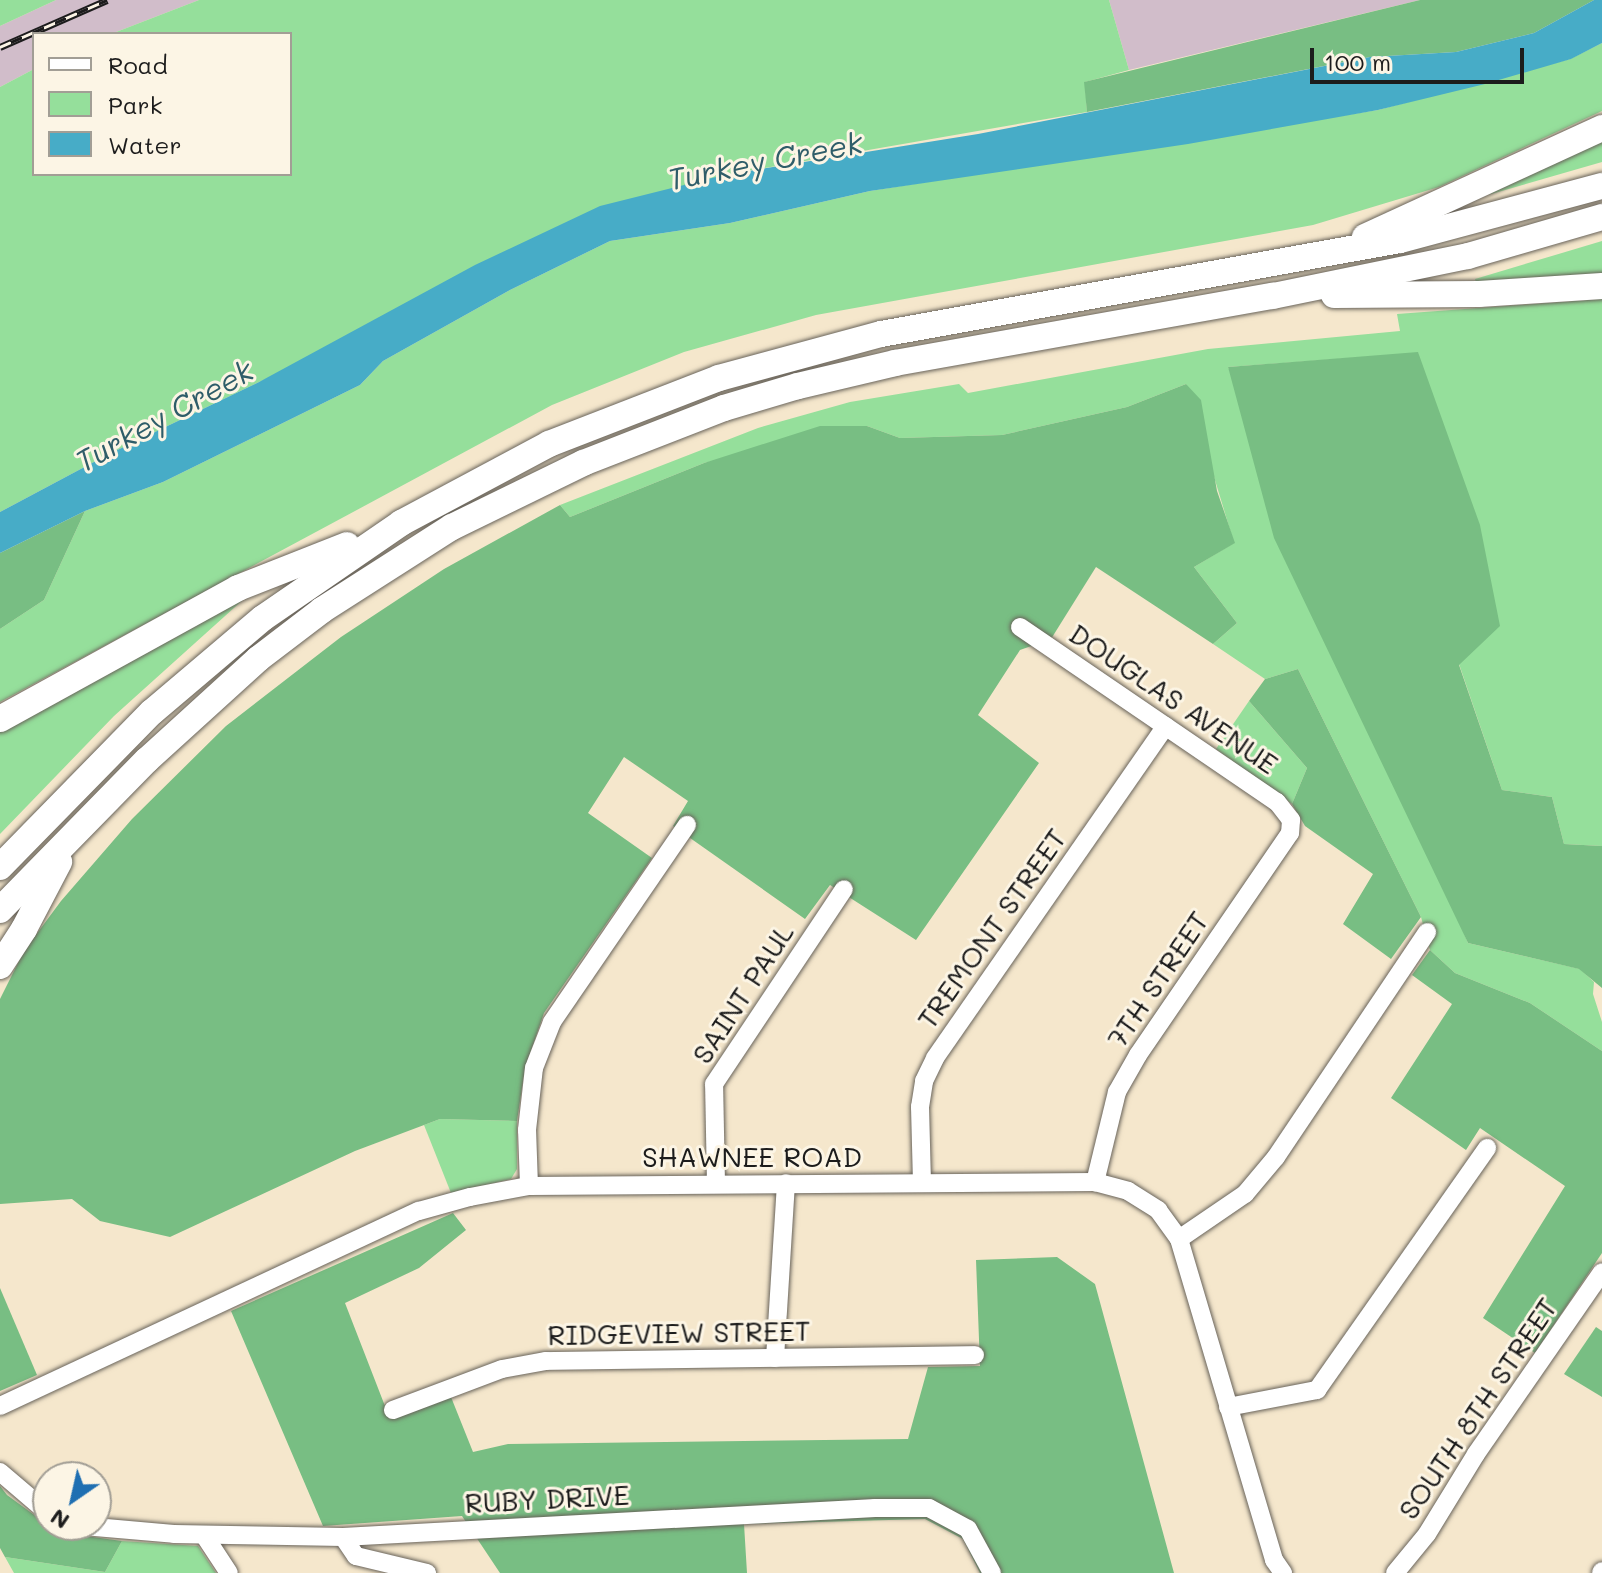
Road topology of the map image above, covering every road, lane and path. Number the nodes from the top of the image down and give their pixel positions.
1 (1602, 128) edge
2 (1602, 186) edge
3 (1602, 217) edge
4 (1325, 255) junction
5 (1602, 286) edge
6 (1273, 296) junction
7 (401, 523) junction
8 (1020, 627) dead end
9 (0, 719) edge
10 (1166, 726) junction
11 (1291, 820) joint
12 (687, 825) dead end
13 (72, 835) junction
14 (0, 867) edge
15 (844, 889) dead end
16 (0, 910) edge
17 (1427, 932) dead end
18 (0, 966) edge
19 (1487, 1148) dead end
20 (1095, 1182) junction
21 (786, 1183) junction
22 (922, 1183) junction
23 (716, 1184) junction
24 (529, 1186) junction
25 (1179, 1239) junction
26 (1602, 1272) edge
27 (975, 1355) dead end
28 (775, 1358) junction
29 (0, 1406) edge
30 (1228, 1407) junction
31 (393, 1410) dead end
32 (0, 1472) edge
33 (32, 1499) edge
34 (112, 1528) edge
35 (204, 1535) junction
36 (343, 1537) junction
37 (229, 1573) edge
38 (427, 1573) edge
39 (992, 1573) edge
40 (1283, 1573) edge
41 (1395, 1573) edge

1 - 4 highway
2 - 4 highway
3 - 6 highway
4 - 7 highway
5 - 6 highway
6 - 13 highway
7 - 9 highway
7 - 14 highway
8 - 10 street, DOUGLAS AVENUE
10 - 11 street, DOUGLAS AVENUE
10 - 22 street, TREMONT STREET
11 - 20 street, 7TH STREET
12 - 24 street
13 - 16 highway
13 - 18 highway
15 - 23 street, SAINT PAUL
17 - 25 street
19 - 30 street
20 - 22 street, SHAWNEE ROAD
20 - 25 street, SHAWNEE ROAD
21 - 22 street, SHAWNEE ROAD
21 - 23 street, SHAWNEE ROAD
21 - 28 street
23 - 24 street, SHAWNEE ROAD
24 - 29 street, SHAWNEE ROAD
25 - 30 street, SHAWNEE ROAD
26 - 41 street, SOUTH 8TH STREET
27 - 28 street, RIDGEVIEW STREET
28 - 31 street, RIDGEVIEW STREET
30 - 40 street, SHAWNEE ROAD
32 - 33 street
34 - 35 street, RUBY DRIVE
35 - 36 street, RUBY DRIVE
35 - 37 street
36 - 38 street
36 - 39 street, RUBY DRIVE

